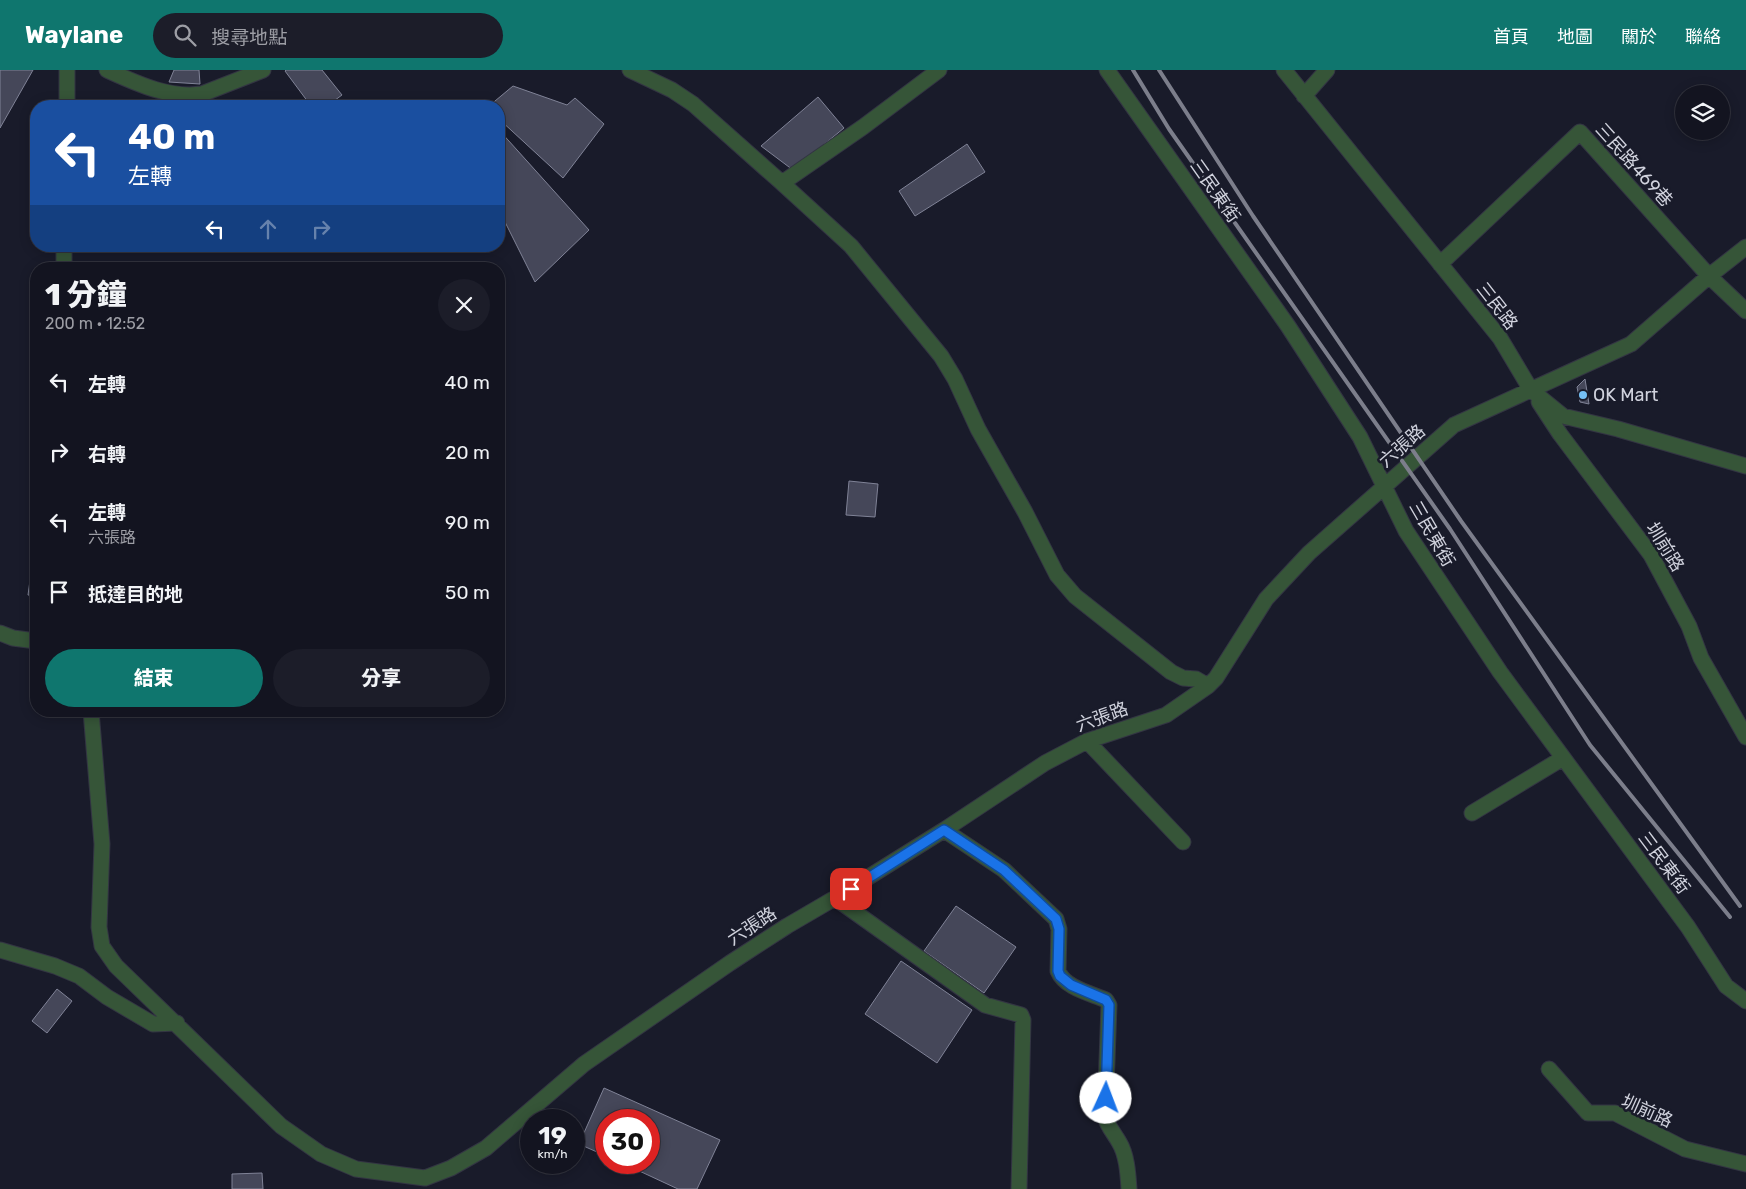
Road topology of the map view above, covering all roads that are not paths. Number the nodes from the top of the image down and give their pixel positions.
1 (68, 70) edge
2 (107, 70) edge
3 (263, 70) edge
4 (630, 70) edge
5 (939, 70) edge
6 (1107, 70) edge
7 (1284, 70) edge
8 (1326, 70) edge
9 (1304, 96) junction
10 (67, 100) edge
11 (782, 183) junction
12 (1746, 247) edge
13 (1440, 264) junction
14 (1709, 276) junction
15 (1746, 311) edge
16 (1531, 390) junction
17 (1746, 466) edge
18 (1385, 486) junction
19 (0, 633) edge
20 (30, 640) edge
21 (1208, 686) junction
22 (91, 717) edge
23 (1746, 738) edge
24 (1087, 741) junction
25 (1563, 758) junction
26 (1472, 813) dead end
27 (944, 830) junction
28 (1183, 842) dead end
29 (835, 898) junction
30 (0, 950) edge
31 (1746, 1001) edge
32 (176, 1024) junction
33 (1549, 1070) dead end
34 (1746, 1164) edge
35 (427, 1184) edge
36 (1019, 1189) edge
37 (1129, 1189) edge

1 - 10 street
2 - 3 street
4 - 11 street
5 - 11 street
6 - 18 street, 三民東街
7 - 9 street, 三民路
8 - 9 street
9 - 13 street, 三民路
11 - 21 street
12 - 14 street, 六張路
13 - 14 street, 三民路469巷
13 - 16 street, 三民路
14 - 15 street
14 - 16 street, 六張路
16 - 17 street, 三民路
16 - 18 street, 六張路
16 - 23 street, 圳前路
18 - 21 street, 六張路
18 - 25 street, 三民東街
19 - 20 street
21 - 24 street, 六張路
22 - 32 street
24 - 27 street, 六張路
24 - 28 street
25 - 26 street
25 - 31 street, 三民東街
27 - 29 street, 六張路
27 - 37 street
29 - 35 street, 六張路
29 - 36 street
30 - 32 street
32 - 35 street
33 - 34 street, 圳前路

